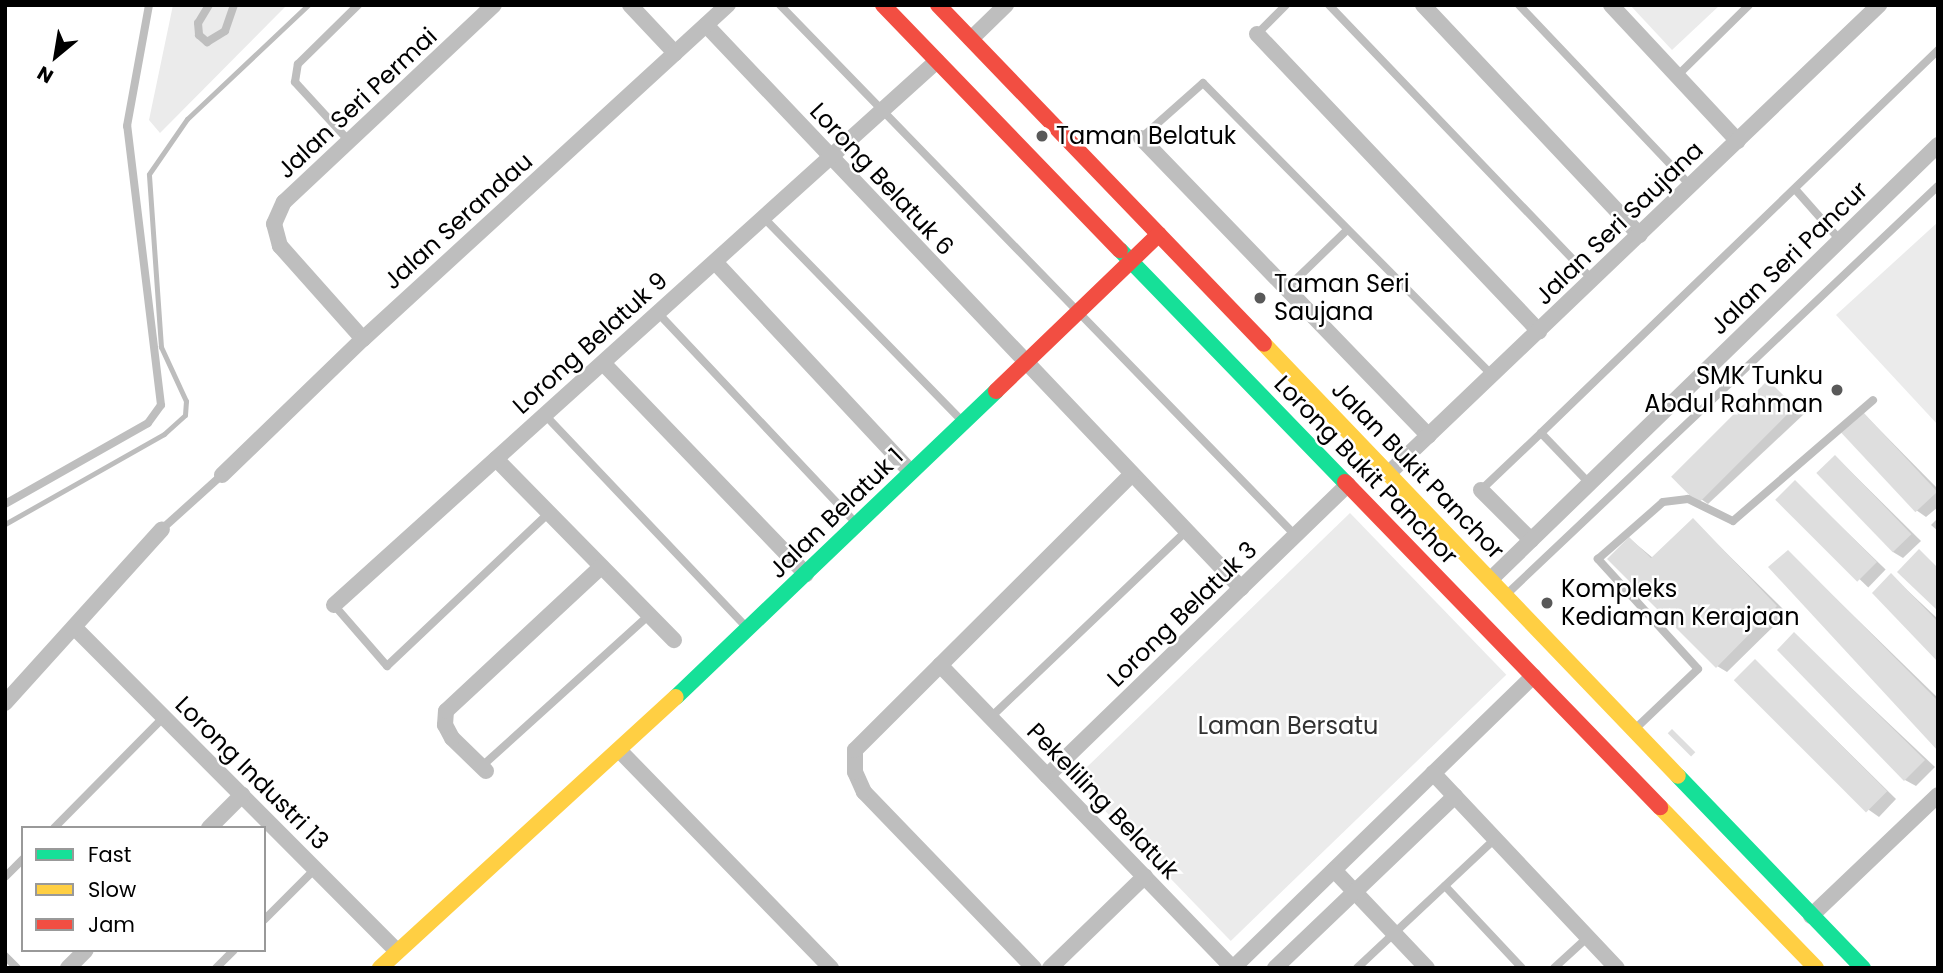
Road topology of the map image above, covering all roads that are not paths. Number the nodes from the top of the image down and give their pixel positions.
1 (149, 5) edge
2 (209, 5) edge
3 (234, 5) edge
4 (358, 5) edge
5 (494, 5) edge
6 (630, 5) edge
7 (728, 5) edge
8 (780, 5) edge
9 (883, 5) edge
10 (938, 5) edge
11 (1006, 5) edge
12 (1286, 5) edge
13 (1329, 5) edge
14 (1423, 5) edge
15 (1519, 5) edge
16 (1611, 5) edge
17 (1749, 5) edge
18 (1872, 8) edge
19 (706, 25) junction
20 (1257, 34) joint
21 (971, 39) junction
22 (1938, 50) edge
23 (675, 53) junction
24 (937, 61) junction
25 (1677, 76) junction
26 (883, 111) junction
27 (1141, 138) joint
28 (349, 141) junction
29 (1738, 141) junction
30 (1938, 145) edge
31 (830, 158) junction
32 (1691, 186) junction
33 (1938, 186) edge
34 (1796, 189) junction
35 (764, 218) junction
36 (1347, 230) junction
37 (1159, 234) junction
38 (1640, 234) junction
39 (1840, 240) junction
40 (1131, 261) junction
41 (715, 262) junction
42 (1593, 279) junction
43 (1286, 289) junction
44 (1078, 312) junction
45 (658, 313) junction
46 (1539, 331) junction
47 (363, 339) junction
48 (603, 362) junction
49 (1025, 363) junction
50 (1493, 376) junction
51 (1873, 400) dead end
52 (545, 415) junction
53 (963, 422) junction
54 (1541, 433) junction
55 (1429, 436) junction
56 (496, 459) junction
57 (911, 472) junction
58 (1389, 473) junction
59 (222, 475) joint
60 (1131, 475) junction
61 (1589, 483) junction
62 (1348, 484) junction
63 (1481, 490) joint
64 (5, 504) edge
65 (549, 513) junction
66 (857, 524) junction
67 (162, 529) joint
68 (1186, 531) junction
69 (1295, 535) junction
70 (1531, 540) junction
71 (601, 567) junction
72 (806, 573) junction
73 (1491, 579) junction
74 (1241, 588) junction
75 (1506, 594) junction
76 (334, 605) joint
77 (649, 615) junction
78 (75, 628) junction
79 (747, 629) junction
80 (674, 640) dead end
81 (940, 665) junction
82 (1533, 676) junction
83 (5, 703) edge
84 (164, 717) junction
85 (991, 717) junction
86 (1635, 729) junction
87 (621, 751) junction
88 (484, 769) joint
89 (1433, 773) junction
90 (1047, 776) junction
91 (242, 795) junction
92 (1938, 795) edge
93 (1455, 796) junction
94 (56, 826) edge
95 (211, 826) edge
96 (1496, 839) junction
97 (21, 861) edge
98 (315, 869) junction
99 (1334, 870) junction
100 (5, 877) edge
101 (1145, 877) junction
102 (1446, 886) junction
103 (1354, 892) junction
104 (1811, 916) junction
105 (266, 918) edge
106 (1394, 933) junction
107 (1588, 937) junction
108 (84, 952) edge
109 (232, 952) edge
110 (5, 956) edge
111 (390, 962) edge
112 (17, 968) edge
113 (68, 968) edge
114 (216, 968) edge
115 (831, 968) edge
116 (1034, 968) edge
117 (1050, 968) edge
118 (1233, 968) edge
119 (1275, 968) edge
120 (1357, 968) edge
121 (1427, 968) edge
122 (1522, 968) edge
123 (1554, 968) edge
124 (1617, 968) edge
125 (1816, 968) edge
126 (1863, 968) edge

1 - 64 lane
2 - 3 lane
4 - 28 lane
5 - 28 street, Jalan Seri Permai
6 - 23 street
7 - 19 street, Jalan Serandau
8 - 26 lane
9 - 24 street, Lorong Bukit Panchor
10 - 21 street, Jalan Bukit Panchor
11 - 21 street
12 - 20 lane
13 - 42 lane
14 - 38 street
15 - 32 lane
16 - 25 street
17 - 25 lane
18 - 29 street, Jalan Seri Saujana
19 - 23 street, Jalan Serandau
19 - 31 street, Lorong Belatuk 6
20 - 46 street
21 - 37 street, Jalan Bukit Panchor
22 - 34 lane
23 - 47 street, Jalan Serandau
24 - 26 street, Lorong Belatuk 9
24 - 40 street, Lorong Bukit Panchor
25 - 29 street
26 - 31 street, Lorong Belatuk 9
26 - 44 lane
27 - 36 lane
27 - 43 street
28 - 47 street, Jalan Seri Permai
29 - 32 street, Jalan Seri Saujana
30 - 39 street, Jalan Seri Pancur
31 - 35 street, Lorong Belatuk 9
31 - 49 street, Lorong Belatuk 6
32 - 38 street, Jalan Seri Saujana
33 - 75 lane
34 - 39 lane
34 - 54 lane
35 - 41 street, Lorong Belatuk 9
35 - 53 lane
36 - 43 lane
36 - 50 lane
37 - 40 street, Jalan Belatuk 1
37 - 58 street, Jalan Bukit Panchor
38 - 42 street, Jalan Seri Saujana
39 - 61 street, Jalan Seri Pancur
40 - 44 street, Jalan Belatuk 1
40 - 62 street, Lorong Bukit Panchor
41 - 45 street, Lorong Belatuk 9
41 - 57 street
42 - 46 street, Jalan Seri Saujana
43 - 55 street
44 - 49 street, Jalan Belatuk 1
44 - 69 lane
45 - 48 street, Lorong Belatuk 9
45 - 66 lane
46 - 50 street, Jalan Seri Saujana
47 - 59 street, Jalan Serandau
48 - 52 street, Lorong Belatuk 9
48 - 72 street
49 - 53 street, Jalan Belatuk 1
49 - 60 street, Lorong Belatuk 6
50 - 55 street, Jalan Seri Saujana
51 - 86 lane
52 - 56 street, Lorong Belatuk 9
52 - 79 lane
53 - 57 street, Jalan Belatuk 1
54 - 61 lane
54 - 63 lane
55 - 58 street, Jalan Seri Saujana
56 - 65 street
56 - 76 street, Lorong Belatuk 9
57 - 66 street, Jalan Belatuk 1
58 - 73 street, Jalan Bukit Panchor
59 - 67 lane
60 - 68 street, Lorong Belatuk 6
60 - 81 street
61 - 70 street, Jalan Seri Pancur
62 - 69 street, Lorong Belatuk 3
62 - 82 street, Lorong Bukit Panchor
63 - 70 street
65 - 71 street
65 - 76 lane, Lorong Belatuk 9
66 - 72 street, Jalan Belatuk 1
67 - 78 street
68 - 74 street, Lorong Belatuk 6
68 - 85 lane
69 - 74 street, Lorong Belatuk 3
70 - 73 street, Jalan Seri Pancur
71 - 77 street
71 - 88 street
72 - 79 street, Jalan Belatuk 1
73 - 75 street, Jalan Bukit Panchor
74 - 90 street, Lorong Belatuk 3
75 - 86 street, Jalan Bukit Panchor
77 - 80 street
77 - 88 lane
78 - 83 street
78 - 84 street, Lorong Industri 13
79 - 87 street, Jalan Belatuk 1
81 - 85 street, Pekeliling Belatuk
81 - 116 street
82 - 89 street
82 - 125 street, Lorong Bukit Panchor
84 - 91 street, Lorong Industri 13
84 - 94 lane
85 - 90 street, Pekeliling Belatuk
86 - 104 street, Jalan Bukit Panchor
87 - 111 street, Jalan Belatuk 1
87 - 115 street
89 - 93 street
89 - 99 street
90 - 101 street, Pekeliling Belatuk
91 - 95 street
91 - 98 street, Lorong Industri 13
92 - 104 street
93 - 96 street
93 - 103 street
96 - 102 lane
96 - 107 street
97 - 100 lane
98 - 105 lane
98 - 111 street, Lorong Industri 13
99 - 103 street
99 - 118 street
101 - 117 street
101 - 118 street, Pekeliling Belatuk
102 - 106 lane
102 - 122 lane
103 - 106 street
103 - 119 street
104 - 126 street, Jalan Bukit Panchor
106 - 120 lane
106 - 121 street
107 - 123 lane
107 - 124 street
108 - 113 street
109 - 114 lane
110 - 112 lane

